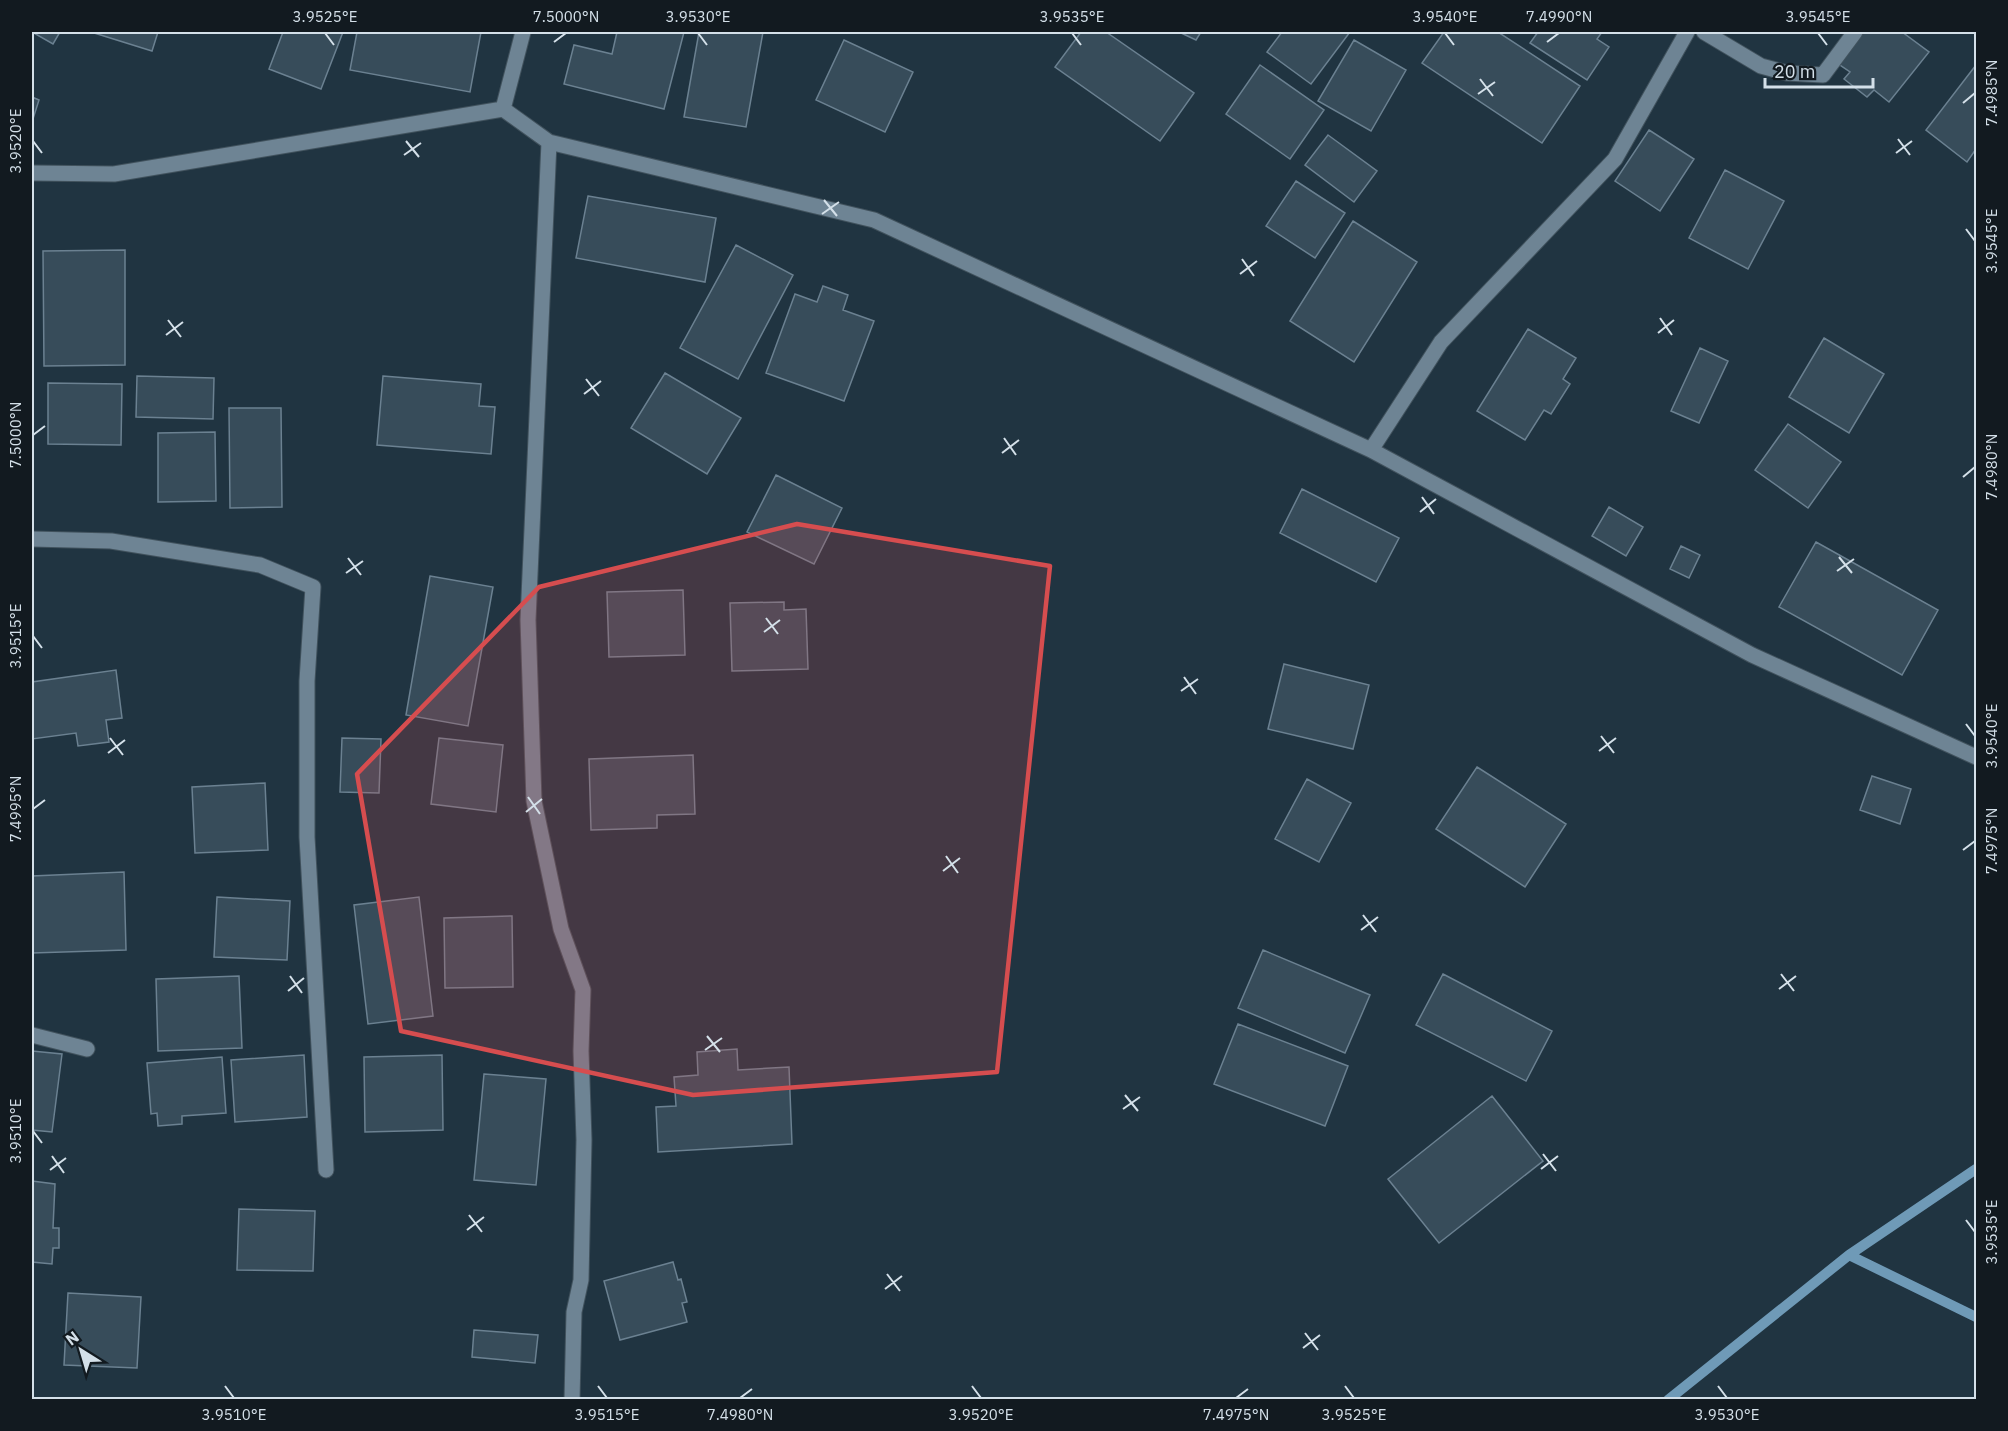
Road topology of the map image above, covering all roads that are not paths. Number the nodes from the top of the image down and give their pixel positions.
1 (523, 32) edge
2 (1687, 32) edge
3 (1704, 32) edge
4 (1855, 32) edge
5 (503, 109) junction
6 (549, 142) junction
7 (32, 173) edge
8 (1371, 450) junction
9 (32, 539) edge
10 (1977, 757) edge
11 (32, 1035) edge
12 (87, 1049) dead end
13 (326, 1170) dead end
14 (572, 1400) edge

1 - 5 street
2 - 8 street
3 - 4 street
5 - 6 street
5 - 7 street
6 - 8 street
6 - 14 street
8 - 10 street
9 - 13 street
11 - 12 street

